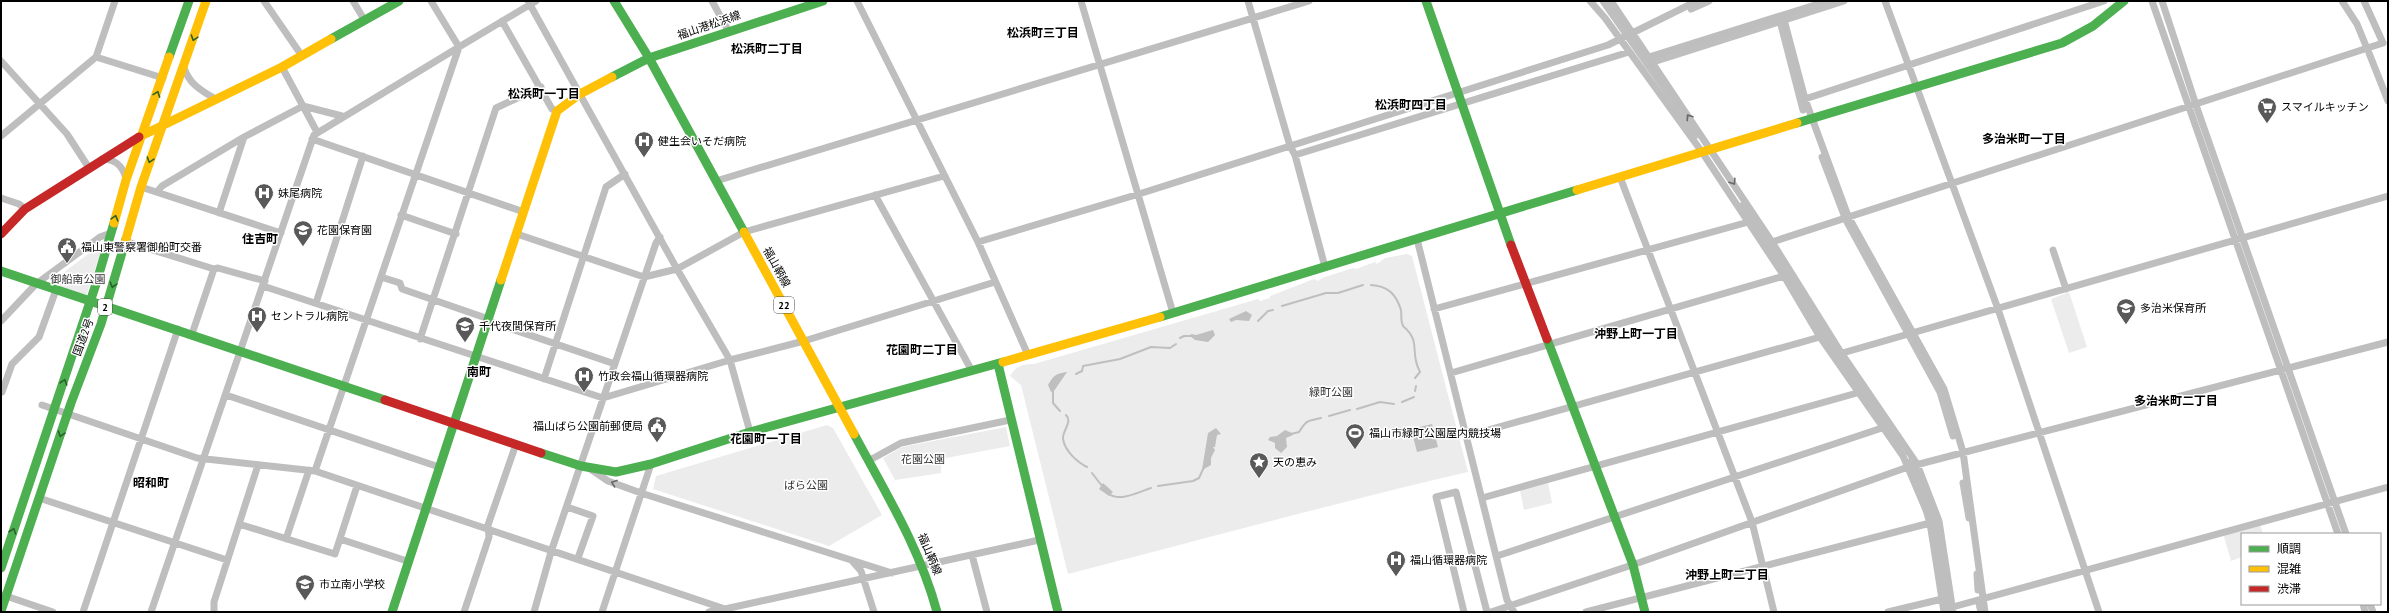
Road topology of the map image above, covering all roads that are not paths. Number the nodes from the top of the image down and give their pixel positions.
1 (115, 1) edge
2 (189, 1) edge
3 (206, 1) edge
4 (264, 1) edge
5 (353, 1) edge
6 (399, 1) edge
7 (432, 1) edge
8 (712, 1) edge
9 (823, 1) edge
10 (857, 1) edge
11 (1081, 1) edge
12 (1248, 1) edge
13 (1309, 1) edge
14 (1426, 1) edge
15 (1590, 1) edge
16 (1611, 1) edge
17 (1828, 1) edge
18 (1885, 1) edge
19 (2104, 1) edge
20 (2122, 1) edge
21 (2152, 1) edge
22 (2364, 1) edge
23 (531, 2) edge
24 (615, 2) edge
25 (1692, 2) edge
26 (1253, 18) junction
27 (1784, 19) junction
28 (365, 21) junction
29 (502, 21) junction
30 (728, 30) junction
31 (1632, 33) junction
32 (1621, 39) junction
33 (459, 47) junction
34 (1629, 52) junction
35 (302, 56) junction
36 (96, 57) junction
37 (649, 58) junction
38 (1650, 58) junction
39 (1, 61) edge
40 (1101, 64) junction
41 (1908, 65) junction
42 (282, 67) junction
43 (184, 68) junction
44 (163, 78) junction
45 (542, 87) junction
46 (1917, 88) junction
47 (1458, 93) junction
48 (580, 94) junction
49 (215, 99) junction
50 (1804, 99) junction
51 (40, 103) junction
52 (1462, 105) junction
53 (303, 106) junction
54 (2194, 106) junction
55 (557, 111) junction
56 (342, 116) junction
57 (1812, 119) junction
58 (916, 122) junction
59 (162, 125) junction
60 (316, 132) junction
61 (1, 136) edge
62 (141, 136) junction
63 (244, 137) junction
64 (312, 139) junction
65 (1290, 146) junction
66 (1707, 151) junction
67 (1295, 155) junction
68 (363, 156) junction
69 (102, 159) junction
70 (89, 168) junction
71 (415, 174) junction
72 (625, 174) junction
73 (944, 176) junction
74 (1620, 177) junction
75 (126, 180) junction
76 (716, 181) junction
77 (1952, 183) junction
78 (141, 188) junction
79 (157, 192) junction
80 (468, 192) junction
81 (1139, 194) junction
82 (875, 195) junction
83 (2388, 196) edge
84 (1, 198) edge
85 (25, 209) junction
86 (524, 212) junction
87 (1499, 212) junction
88 (219, 213) junction
89 (402, 215) junction
90 (1848, 216) junction
91 (1753, 221) junction
92 (744, 232) junction
93 (111, 233) junction
94 (281, 233) junction
95 (1, 234) edge
96 (456, 234) junction
97 (517, 234) junction
98 (660, 238) junction
99 (1417, 239) junction
100 (2240, 239) junction
101 (124, 241) junction
102 (978, 242) junction
103 (1772, 242) junction
104 (1647, 250) junction
105 (2053, 250) dead end
106 (583, 257) junction
107 (1325, 267) junction
108 (677, 268) junction
109 (214, 269) junction
110 (1, 271) edge
111 (644, 276) junction
112 (1784, 276) junction
113 (381, 277) junction
114 (995, 282) junction
115 (1527, 283) junction
116 (36, 284) junction
117 (264, 284) junction
118 (2066, 289) junction
119 (56, 290) junction
120 (433, 300) junction
121 (90, 302) junction
122 (932, 302) junction
123 (316, 303) junction
124 (105, 307) junction
125 (1434, 309) junction
126 (1670, 309) junction
127 (1998, 309) junction
128 (1173, 312) junction
129 (366, 320) junction
130 (488, 320) junction
131 (1, 321) edge
132 (178, 329) junction
133 (1913, 333) junction
134 (192, 334) junction
135 (1820, 337) junction
136 (420, 339) junction
137 (804, 341) junction
138 (2388, 342) edge
139 (557, 344) junction
140 (1550, 345) junction
141 (241, 351) junction
142 (1028, 355) junction
143 (1838, 355) junction
144 (476, 357) junction
145 (730, 360) junction
146 (615, 364) junction
147 (998, 364) junction
148 (2285, 368) junction
149 (972, 371) junction
150 (1694, 372) junction
151 (1451, 373) junction
152 (544, 379) junction
153 (345, 385) junction
154 (2, 392) dead end
155 (1857, 393) junction
156 (226, 395) junction
157 (603, 398) junction
158 (42, 405) dead end
159 (1572, 407) junction
160 (840, 408) junction
161 (54, 410) junction
162 (67, 414) junction
163 (1010, 420) junction
164 (454, 423) junction
165 (1882, 428) junction
166 (329, 430) junction
167 (2039, 431) junction
168 (750, 432) junction
169 (1717, 432) junction
170 (1467, 436) junction
171 (142, 438) junction
172 (516, 444) junction
173 (1963, 452) junction
174 (203, 458) junction
175 (870, 460) junction
176 (651, 464) junction
177 (258, 465) junction
178 (1913, 465) junction
179 (1596, 466) junction
180 (439, 467) junction
181 (585, 467) junction
182 (312, 471) junction
183 (1734, 477) junction
184 (357, 486) junction
185 (2388, 487) edge
186 (641, 493) junction
187 (39, 498) junction
188 (1482, 498) junction
189 (2332, 502) junction
190 (567, 507) junction
191 (425, 509) junction
192 (1615, 516) junction
193 (113, 522) junction
194 (1752, 522) junction
195 (1934, 522) junction
196 (239, 524) junction
197 (489, 531) junction
198 (2338, 533) edge
199 (286, 539) junction
200 (340, 539) junction
201 (1039, 540) junction
202 (174, 542) junction
203 (4, 550) edge
204 (551, 552) junction
205 (972, 555) junction
206 (1497, 556) junction
207 (578, 558) junction
208 (227, 560) junction
209 (408, 562) junction
210 (853, 562) junction
211 (1633, 565) junction
212 (923, 566) junction
213 (1763, 566) junction
214 (1, 568) edge
215 (2086, 570) junction
216 (616, 572) junction
217 (894, 573) junction
218 (864, 579) junction
219 (4, 595) edge
220 (1642, 598) junction
221 (1942, 599) junction
222 (1982, 599) junction
223 (740, 608) edge
224 (725, 609) junction
225 (1512, 609) edge
226 (1948, 610) edge
227 (1, 611) edge
228 (53, 612) edge
229 (83, 612) edge
230 (151, 612) edge
231 (214, 612) edge
232 (392, 612) edge
233 (464, 612) edge
234 (534, 612) edge
235 (602, 612) edge
236 (709, 612) edge
237 (874, 612) edge
238 (937, 612) edge
239 (987, 612) edge
240 (1058, 612) edge
241 (1464, 612) edge
242 (1487, 612) edge
243 (1491, 612) edge
244 (1586, 612) edge
245 (1645, 612) edge
246 (1774, 612) edge
247 (1888, 612) edge
248 (1985, 612) edge
249 (2099, 612) edge

1 - 36 street
2 - 44 main road, 国道2号 / 2
3 -> 43 main road, 国道2号 / 2
4 - 35 street
5 - 28 street
6 - 28 main road
7 - 33 street
8 - 30 street
9 - 30 main road, 福山港松浜線
10 - 58 street
11 - 40 street
12 - 26 street
13 - 26 street
14 - 47 main road
15 - 32 street
16 - 31 street
17 - 27 street
18 - 41 street
19 - 41 street
20 - 46 main road
21 - 54 street
22 - 54 street
23 - 29 street
23 - 48 street
24 - 37 main road, 福山鞆線 / 22
25 - 31 street
26 - 40 street
26 - 65 street
27 - 38 street
27 - 50 street
28 - 35 main road
29 - 33 street
29 - 45 street
30 - 37 main road, 福山港松浜線
31 - 32 street
31 - 38 street
32 - 34 street
32 - 47 street
33 - 56 street
33 - 71 street
34 - 52 street
34 - 66 street
35 - 42 main road
36 - 44 street
36 - 51 street
37 - 48 main road, 福山港松浜線
37 - 76 main road, 福山鞆線 / 22
66 -> 38 street
39 - 51 street
40 - 58 street
40 - 81 street
41 - 46 street
41 - 50 street
42 - 49 main road
42 - 53 street
43 - 49 street
43 - 59 main road, 国道2号 / 2
62 -> 44 main road, 国道2号 / 2
45 - 55 street
45 - 80 street
46 - 57 main road
46 - 77 street
47 - 52 main road
47 - 65 street
48 - 55 main road, 福山港松浜線
48 - 72 street
49 - 59 main road
50 - 57 street
51 - 61 street
51 - 70 street
52 - 67 street
52 - 87 main road
53 - 56 street
53 - 60 street
53 - 63 street
54 - 77 street
54 - 100 street
55 - 86 main road
56 - 60 street
57 - 66 main road
57 - 90 street
58 - 73 street
58 - 76 street
59 - 62 main road
59 -> 78 main road, 国道2号 / 2
60 - 64 street
62 - 69 main road
62 - 75 main road, 国道2号 / 2
63 - 79 street
63 - 88 street
64 - 68 street
64 - 94 street
65 - 67 street
65 - 81 street
66 - 74 main road
66 - 91 street
67 - 107 street
68 - 71 street
68 - 123 street
69 - 70 main road
69 - 75 street
70 - 85 main road
71 - 80 street
71 - 89 street
72 - 98 street
72 - 106 street
73 - 82 street
73 - 102 street
74 - 87 main road
74 - 104 street
93 -> 75 main road, 国道2号 / 2
76 - 92 main road, 福山鞆線 / 22
77 - 90 street
77 - 127 street
78 - 79 street
78 - 101 main road, 国道2号 / 2
79 - 88 street
80 - 86 street
80 - 96 street
81 - 102 street
81 - 128 street
82 - 92 street
82 - 122 street
83 - 100 street
84 - 85 street
85 - 95 main road
86 - 97 main road
87 - 99 main road
87 - 115 main road
88 - 94 street
89 - 96 street
89 - 113 street
90 - 103 street
90 - 133 street
91 - 103 street
91 - 104 street
91 - 112 street
92 - 108 street
92 - 137 main road, 福山鞆線 / 22
93 - 116 street
93 - 121 main road, 国道2号 / 2
94 - 117 street
96 - 120 street
97 - 106 street
97 - 130 main road
98 - 108 street
98 - 111 street
99 - 107 main road
99 - 125 street
100 - 118 street
100 - 148 street
101 - 109 street
101 -> 124 main road, 国道2号 / 2
102 - 114 street
103 - 143 street
104 - 115 street
104 - 126 street
105 - 118 street
106 - 111 street
106 - 139 street
107 - 128 main road
108 - 111 street
108 - 145 street
109 - 117 street
109 - 134 street
110 - 116 main road
111 - 146 street
112 - 126 street
112 - 135 street
113 - 120 street
113 - 129 street
114 - 122 street
114 - 142 street
115 - 125 street
115 - 140 main road
116 - 119 main road
116 - 131 street
117 - 123 street
117 - 141 street
118 - 127 street
119 - 121 main road
119 - 154 street
120 - 130 street
120 - 136 street
121 - 124 main road
161 -> 121 main road, 国道2号 / 2
122 - 137 street
122 - 149 street
123 - 129 street
124 - 132 main road
124 - 162 main road, 国道2号 / 2
125 - 151 street
126 - 140 street
126 - 150 street
127 - 133 street
127 - 167 street
128 - 142 main road
129 - 136 street
129 - 153 street
130 - 139 street
130 - 144 main road
132 - 134 main road
132 - 171 street
133 - 143 street
133 - 173 street
134 - 141 main road
135 - 143 street
135 - 150 street
136 - 144 street
137 - 145 street
137 - 160 main road, 福山鞆線 / 22
138 - 148 street
139 - 146 street
139 - 152 street
140 - 151 street
140 - 159 main road
141 - 153 main road
141 - 156 street
142 - 147 main road
143 - 155 street
143 - 178 street
144 - 152 street
144 - 164 main road
145 - 157 street
145 - 168 street
146 - 157 street
147 - 149 main road
147 - 163 main road
148 - 167 street
148 - 189 street
149 - 160 main road
150 - 159 street
150 - 169 street
151 - 170 street
152 - 157 street
153 - 164 main road
153 - 166 street
155 - 165 street
155 - 169 street
156 - 166 street
156 - 174 street
157 - 181 street
158 - 161 street
159 - 170 street
159 - 179 main road
160 - 168 main road
160 - 175 main road, 福山鞆線 / 22
161 - 162 street
203 -> 161 main road, 国道2号 / 2
162 - 171 street
162 -> 187 main road, 国道2号 / 2
163 - 175 street
163 - 201 main road
164 - 172 main road
164 - 180 main road
165 - 178 street
165 - 183 street
166 - 180 street
166 - 182 street
167 - 173 street
167 - 215 street
168 - 176 main road
169 - 179 street
169 - 183 street
170 - 188 street
171 - 174 street
171 - 193 street
172 - 181 main road
172 - 197 street
173 - 178 street
173 - 222 street
174 - 177 street
174 - 202 street
175 - 212 main road, 福山鞆線 / 22
176 - 181 main road
176 - 186 street
177 - 182 street
177 - 196 street
178 - 194 street
178 - 195 street
179 - 188 street
179 - 192 main road
180 - 191 main road
186 -> 181 street
181 - 190 street
182 - 184 street
182 - 199 street
183 - 192 street
183 - 194 street
184 - 191 street
184 - 200 street
185 - 189 street
186 - 210 street
186 - 216 street
187 - 193 street
187 - 219 main road, 国道2号 / 2
188 - 206 street
189 - 198 street
189 - 215 street
190 - 204 street
190 - 207 street
191 - 197 street
191 - 209 main road
192 - 206 street
192 - 211 main road
193 - 202 street
193 - 229 street
194 - 211 street
194 - 213 street
195 - 213 street
195 - 221 street
195 - 226 street
196 - 199 street
196 - 208 street
197 - 204 street
197 - 233 street
199 - 200 street
200 - 209 street
201 - 205 street
201 - 240 main road
202 - 208 street
202 - 230 street
203 - 214 main road, 国道2号 / 2
204 - 207 street
204 - 234 street
205 - 212 street
205 - 239 street
206 - 225 street
207 - 216 street
208 - 231 street
209 - 232 main road
210 - 217 street
210 - 218 street
211 - 220 main road
211 - 225 street
212 - 217 street
212 - 238 main road, 福山鞆線 / 22
213 - 220 street
213 - 246 street
215 - 222 street
215 - 249 street
216 - 224 street
216 - 235 street
217 - 218 street
218 - 223 street
218 - 237 street
219 - 227 main road, 国道2号 / 2
219 - 228 street
220 - 244 street
220 - 245 main road
221 - 226 street
221 - 247 street
222 - 226 street
222 - 248 street
223 - 224 street
224 - 236 street
225 - 243 street
241 - 242 street

